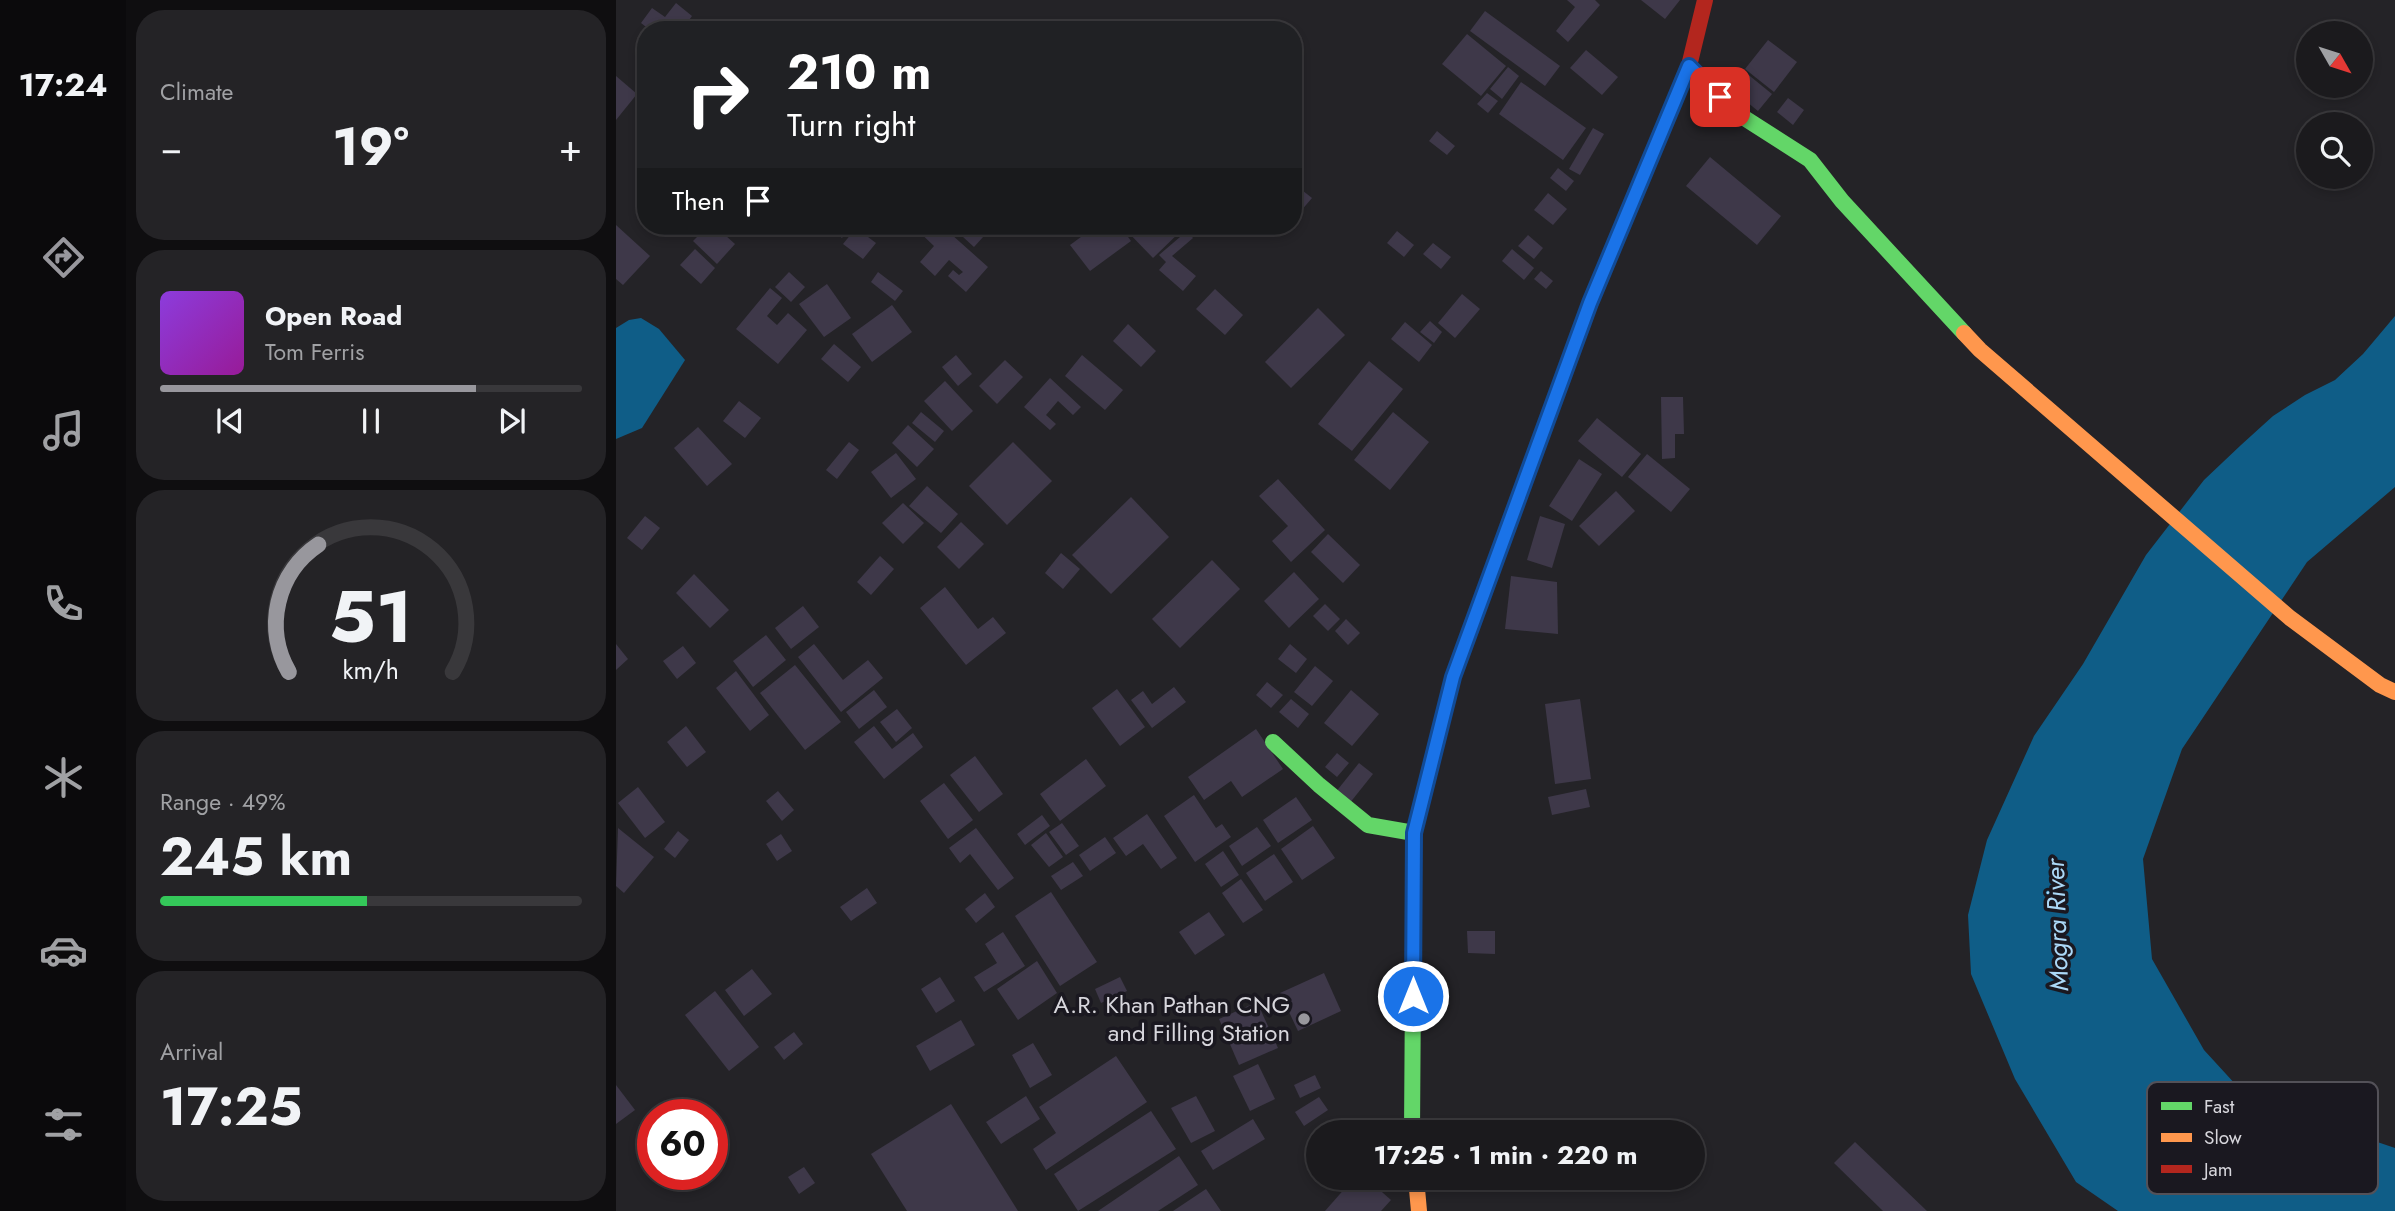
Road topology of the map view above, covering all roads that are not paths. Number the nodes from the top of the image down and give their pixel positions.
1 (1705, 0) edge
2 (1689, 66) junction
3 (2388, 688) edge
4 (1273, 742) dead end
5 (1414, 833) junction
6 (1412, 1120) edge
7 (1417, 1190) edge
8 (1419, 1211) edge

1 - 2 main road
2 - 3 main road
2 - 5 main road
4 - 5 main road
5 - 6 main road
7 - 8 main road

